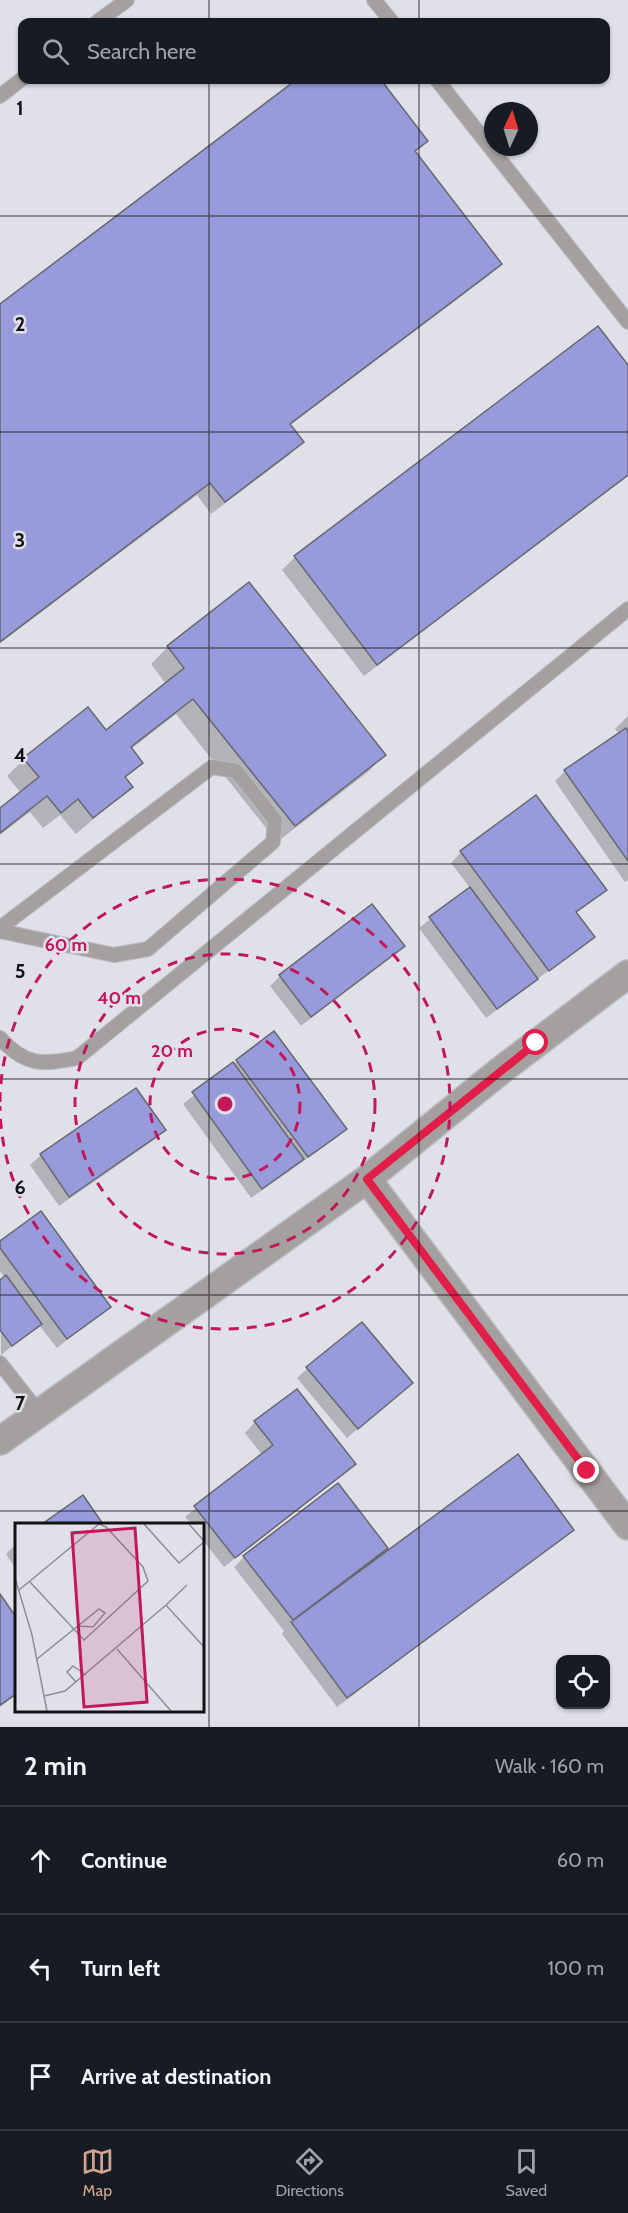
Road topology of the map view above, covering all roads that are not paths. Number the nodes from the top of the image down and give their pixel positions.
1 (127, 0) edge
2 (374, 0) edge
3 (102, 18) edge
4 (389, 18) edge
5 (18, 82) edge
6 (440, 84) edge
7 (0, 96) edge
8 (628, 322) edge
9 (628, 609) edge
10 (0, 930) edge
11 (628, 974) edge
12 (0, 1038) edge
13 (367, 1179) junction
14 (0, 1363) edge
15 (40, 1414) junction
16 (0, 1441) edge
17 (628, 1526) edge

1 - 3 lane
2 - 4 lane
5 - 7 lane
6 - 8 lane
9 - 12 lane
10 - 10 lane
11 - 13 street
13 - 15 street
13 - 17 street
14 - 15 lane
15 - 16 street

